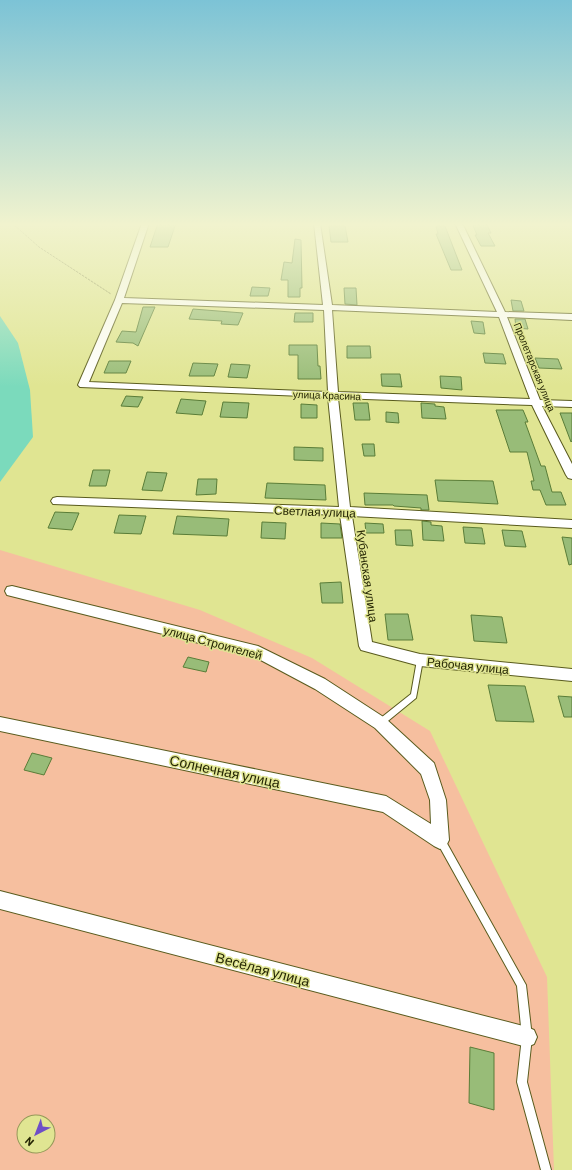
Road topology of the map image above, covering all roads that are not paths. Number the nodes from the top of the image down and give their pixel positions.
1 (127, 278) edge
2 (324, 278) edge
3 (484, 278) edge
4 (119, 300) junction
5 (328, 308) junction
6 (502, 314) junction
7 (572, 317) edge
8 (333, 395) junction
9 (536, 403) junction
10 (572, 404) edge
11 (572, 475) edge
12 (57, 501) dead end
13 (346, 512) junction
14 (572, 524) edge
15 (12, 591) dead end
16 (366, 646) joint
17 (420, 660) junction
18 (572, 675) edge
19 (380, 723) junction
20 (0, 724) edge
21 (440, 840) junction
22 (0, 900) edge
23 (527, 1037) junction
24 (546, 1170) edge

1 - 4 street
2 - 5 street, Кубанская улица
3 - 6 street, Пролетарская улица
4 - 5 street
4 - 8 street, улица Красина
5 - 6 street
5 - 8 street, Кубанская улица
6 - 7 street
6 - 9 street, Пролетарская улица
8 - 9 street, улица Красина
8 - 13 street, Кубанская улица
9 - 10 street, улица Красина
9 - 11 street, Пролетарская улица
12 - 13 street, Светлая улица
13 - 14 street, Светлая улица
13 - 16 street, Кубанская улица
15 - 19 street, улица Строителей
16 - 17 street, Рабочая улица
17 - 18 street, Рабочая улица
17 - 19 lane
19 - 21 street, улица Строителей
20 - 21 street, Солнечная улица
21 - 23 lane
22 - 23 street, Весёлая улица
23 - 24 lane

